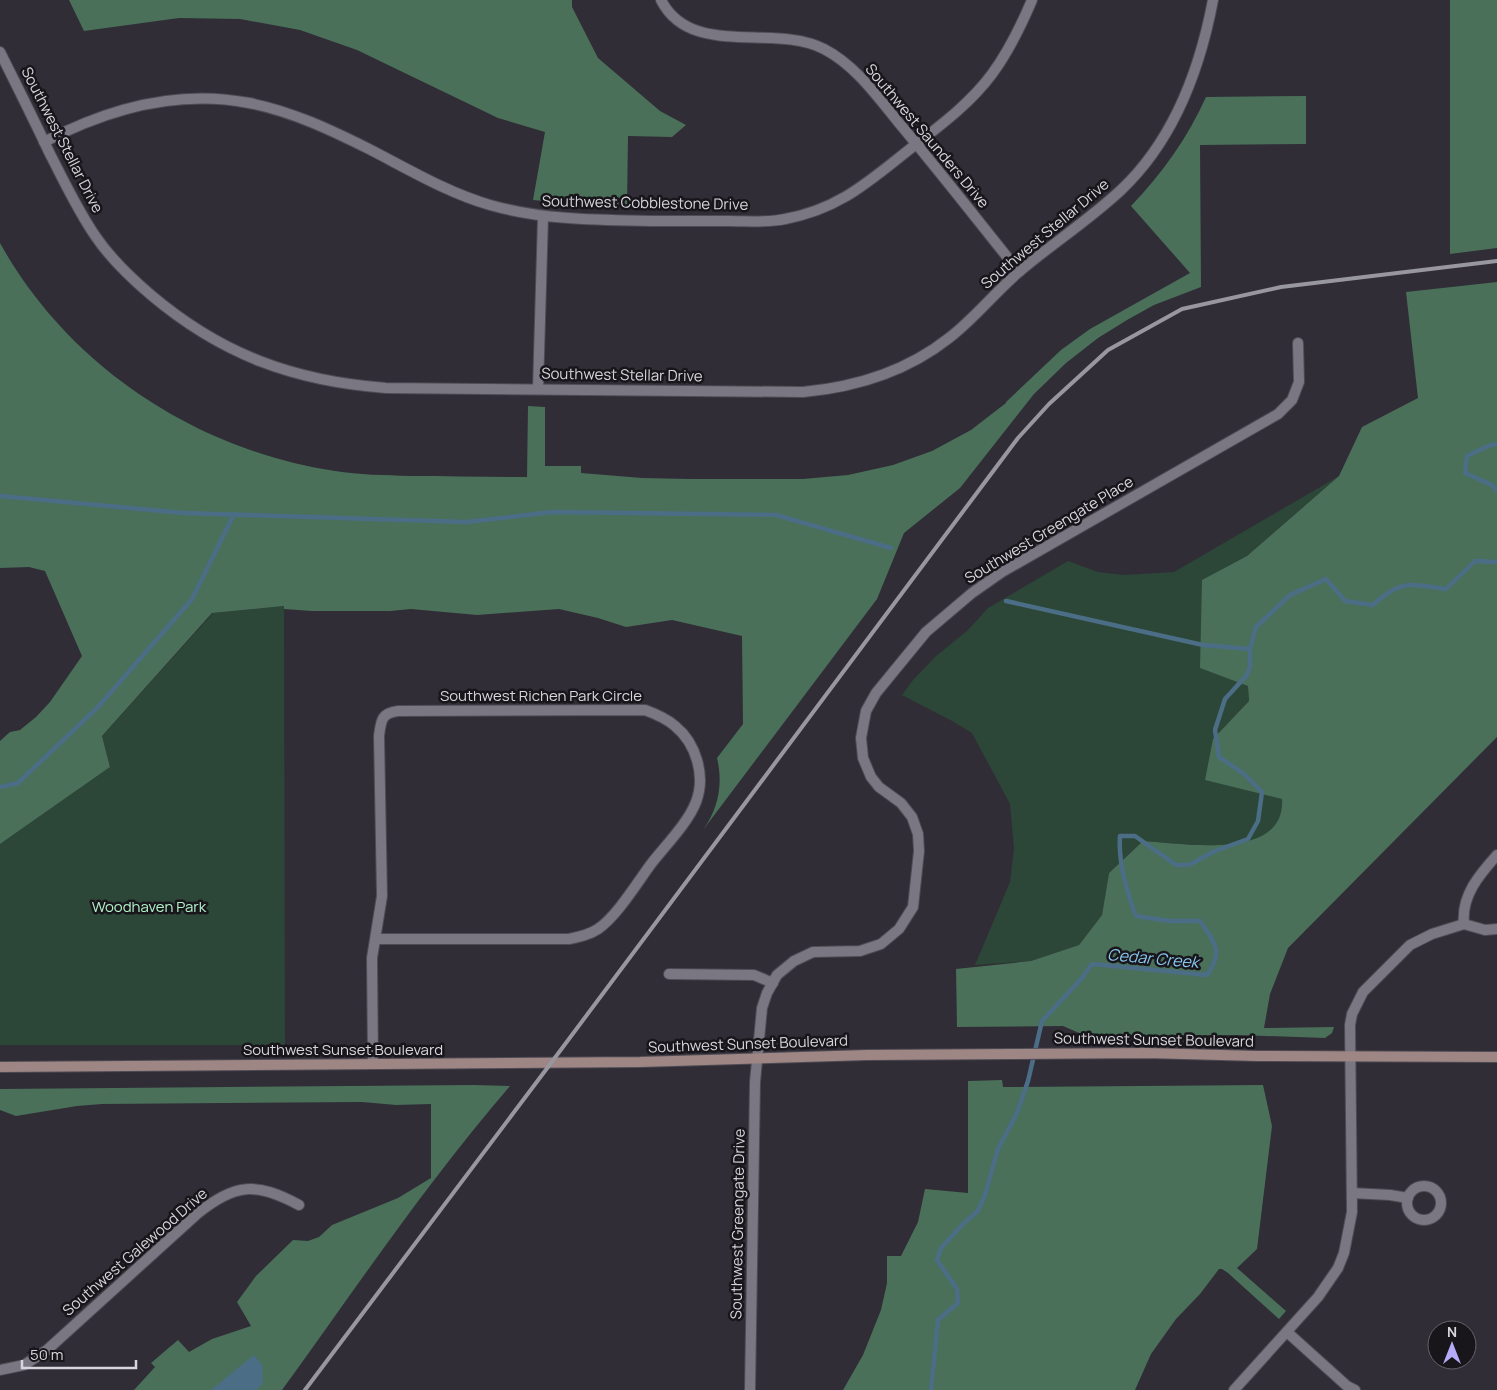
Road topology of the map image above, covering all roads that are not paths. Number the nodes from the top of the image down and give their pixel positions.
1 (661, 0) edge
2 (1032, 0) edge
3 (1213, 0) edge
4 (0, 52) edge
5 (44, 142) junction
6 (917, 143) junction
7 (543, 217) junction
8 (1020, 271) junction
9 (1298, 343) dead end
10 (538, 389) junction
11 (1497, 855) edge
12 (1464, 924) junction
13 (1497, 929) edge
14 (375, 938) junction
15 (669, 974) dead end
16 (773, 983) junction
17 (1350, 1056) junction
18 (1497, 1057) edge
19 (757, 1059) junction
20 (373, 1064) junction
21 (0, 1067) edge
22 (1352, 1193) junction
23 (1408, 1198) dead end
24 (299, 1205) dead end
25 (1287, 1332) junction
26 (0, 1370) edge
27 (750, 1390) edge
28 (1234, 1390) edge
29 (1355, 1390) edge

1 - 6 street, Southwest Saunders Drive
2 - 6 street, Southwest Cobblestone Drive
3 - 8 street, Southwest Stellar Drive
4 - 5 street, Southwest Stellar Drive
5 - 7 street, Southwest Cobblestone Drive
5 - 10 street, Southwest Stellar Drive
6 - 7 street, Southwest Cobblestone Drive
6 - 8 street, Southwest Saunders Drive
7 - 10 street
8 - 10 street, Southwest Stellar Drive
9 - 16 street, Southwest Greengate Place
11 - 12 street
12 - 13 street
12 - 17 street
14 - 14 street, Southwest Richen Park Circle
14 - 20 street
15 - 16 street
16 - 19 street, Southwest Greengate Place
17 - 18 main road, Southwest Sunset Boulevard
17 - 19 main road, Southwest Sunset Boulevard
17 - 22 street
19 - 20 main road, Southwest Sunset Boulevard
19 - 27 street, Southwest Greengate Drive
20 - 21 main road, Southwest Sunset Boulevard
22 - 23 street
22 - 25 street
24 - 26 street, Southwest Galewood Drive
25 - 28 street
25 - 29 street

